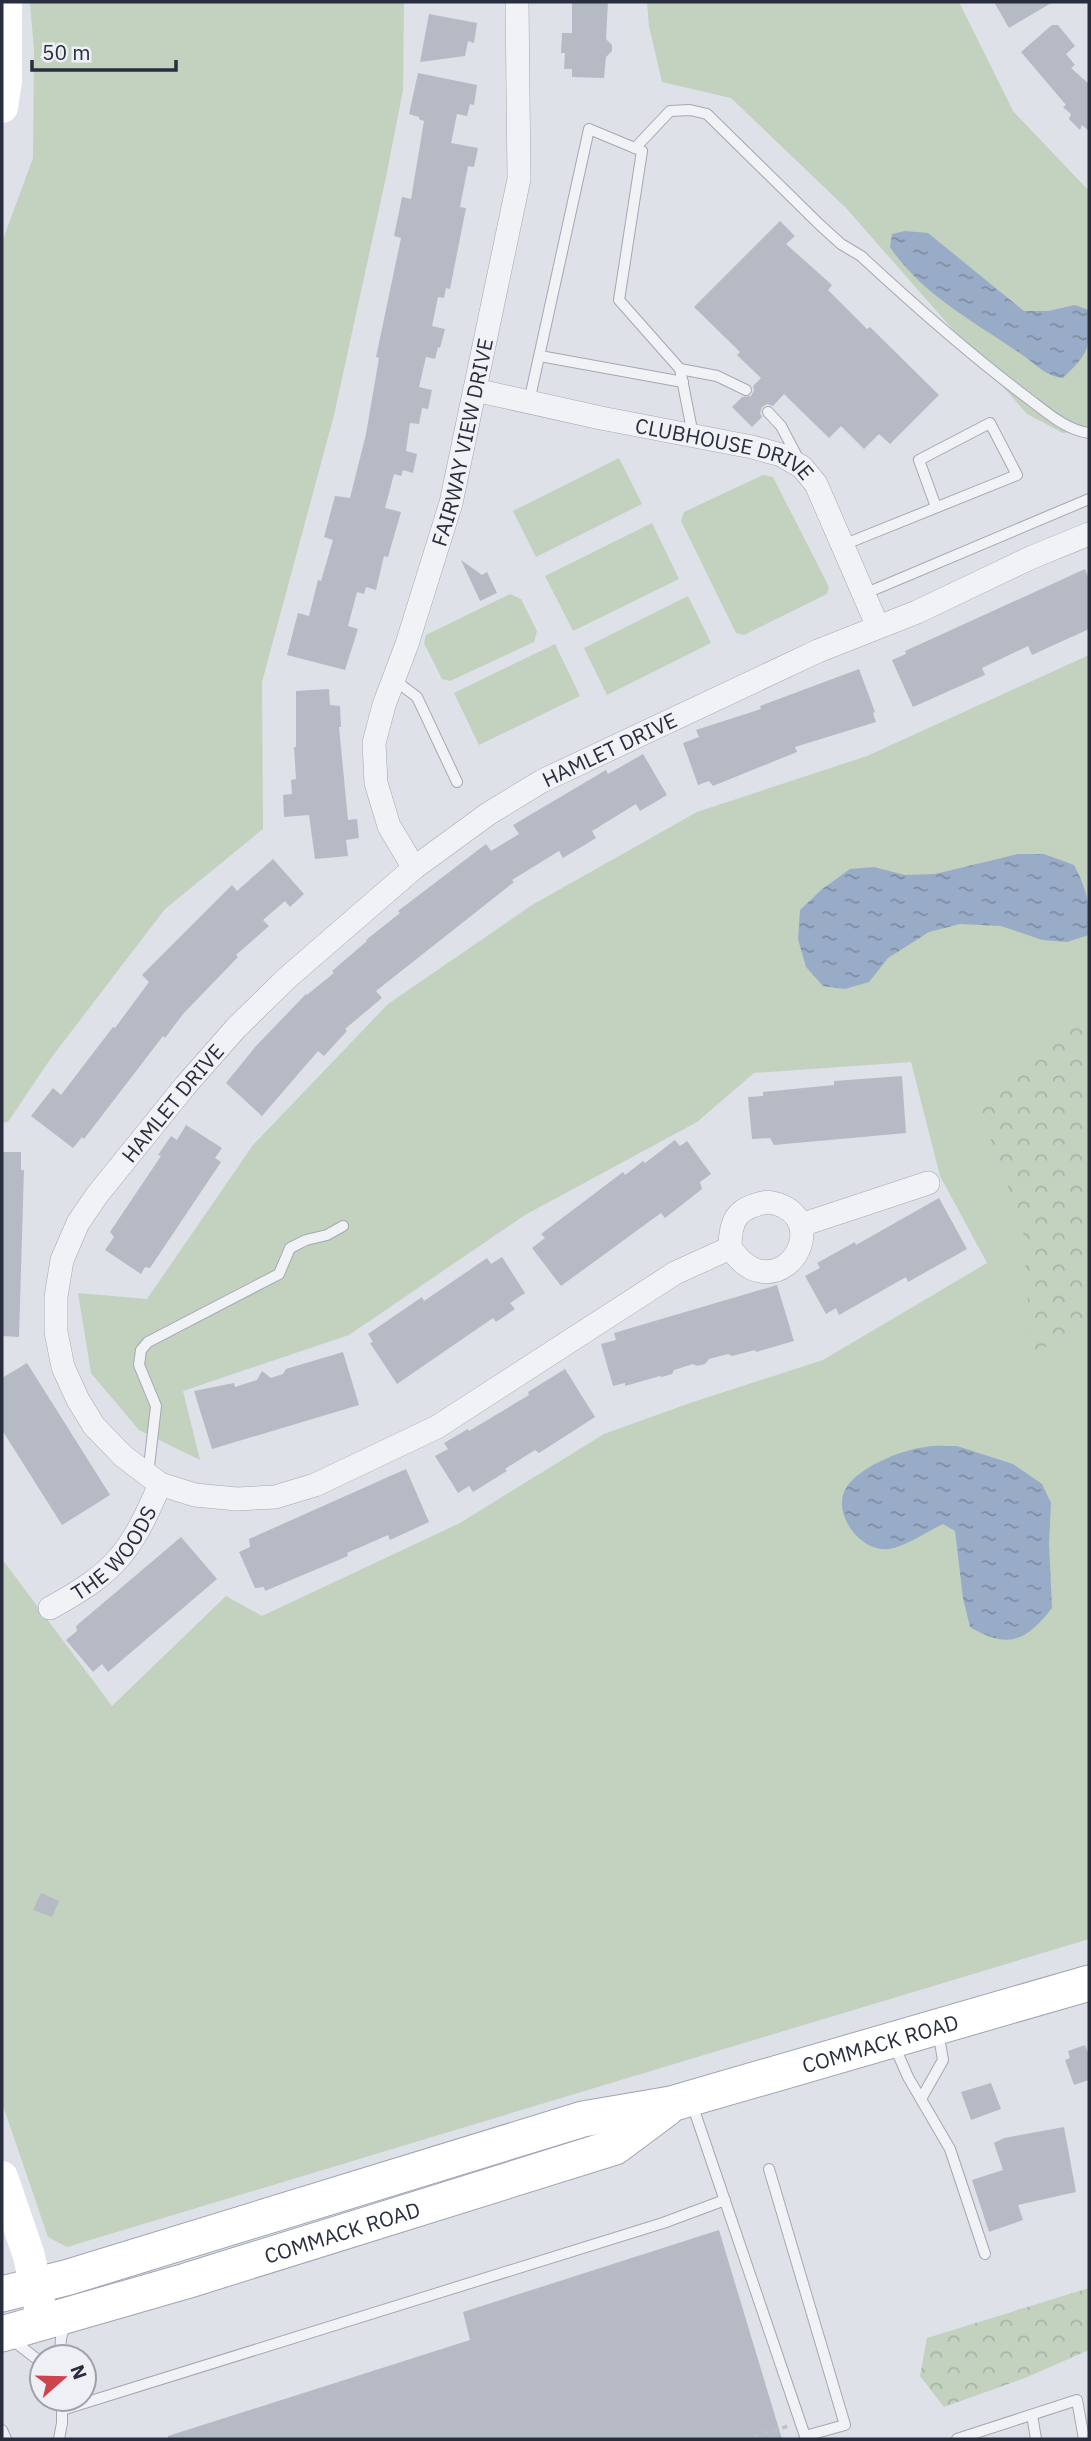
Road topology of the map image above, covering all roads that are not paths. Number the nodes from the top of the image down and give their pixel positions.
1 (6, 2) edge
2 (517, 2) edge
3 (2, 107) edge
4 (635, 148) junction
5 (540, 356) junction
6 (680, 369) junction
7 (683, 382) junction
8 (474, 390) junction
9 (746, 390) dead end
10 (529, 402) junction
11 (768, 412) dead end
12 (1089, 433) edge
13 (693, 436) junction
14 (802, 467) junction
15 (1089, 499) edge
16 (936, 507) junction
17 (1089, 534) edge
18 (843, 545) junction
19 (864, 594) junction
20 (878, 627) junction
21 (393, 679) junction
22 (457, 782) dead end
23 (414, 868) junction
24 (928, 1183) dead end
25 (801, 1225) junction
26 (343, 1226) dead end
27 (730, 1248) junction
28 (154, 1479) junction
29 (50, 1608) dead end
30 (1089, 1983) edge
31 (937, 2027) junction
32 (892, 2040) junction
33 (921, 2099) junction
34 (681, 2102) junction
35 (769, 2169) dead end
36 (2, 2177) edge
37 (725, 2200) junction
38 (985, 2254) dead end
39 (36, 2283) junction
40 (2, 2294) edge
41 (56, 2317) junction
42 (2, 2334) edge
43 (61, 2343) edge
44 (28, 2351) edge
45 (98, 2393) edge
46 (62, 2413) edge
47 (1032, 2415) junction
48 (2, 2430) edge
49 (806, 2438) edge
50 (6, 2439) edge
51 (59, 2439) edge
52 (957, 2439) edge
53 (1036, 2439) edge
54 (1084, 2439) edge

1 - 3 main road
2 - 8 street, FAIRWAY VIEW DRIVE
4 - 5 lane
4 - 6 lane
4 - 12 lane
5 - 7 lane
5 - 10 lane
6 - 7 lane
6 - 9 lane
7 - 13 lane
8 - 10 street, CLUBHOUSE DRIVE
8 - 21 street, FAIRWAY VIEW DRIVE
10 - 13 street, CLUBHOUSE DRIVE
11 - 14 lane
13 - 14 street, CLUBHOUSE DRIVE
14 - 18 street, CLUBHOUSE DRIVE
15 - 19 lane
16 - 16 lane
16 - 18 lane
17 - 20 street, HAMLET DRIVE
18 - 19 street, CLUBHOUSE DRIVE
19 - 20 street, CLUBHOUSE DRIVE
20 - 23 street, HAMLET DRIVE
21 - 22 lane
21 - 23 street, FAIRWAY VIEW DRIVE
23 - 28 street, HAMLET DRIVE
24 - 25 street
25 - 27 street
25 - 27 street
26 - 28 lane
27 - 28 street, HAMLET DRIVE
28 - 29 street, THE WOODS
30 - 31 main road, COMMACK ROAD
31 - 32 main road, COMMACK ROAD
31 - 33 lane
32 - 33 lane
32 - 34 main road, COMMACK ROAD
33 - 38 lane
34 - 37 lane
34 - 39 main road, COMMACK ROAD
34 - 41 main road, COMMACK ROAD
35 - 49 lane
36 - 39 main road
37 - 45 lane
37 - 49 lane
39 - 40 main road, COMMACK ROAD
39 - 41 main road
41 - 42 main road, COMMACK ROAD
41 - 43 lane
42 - 44 lane
46 - 51 lane
47 - 52 lane
47 - 53 lane
47 - 54 lane
48 - 50 lane

